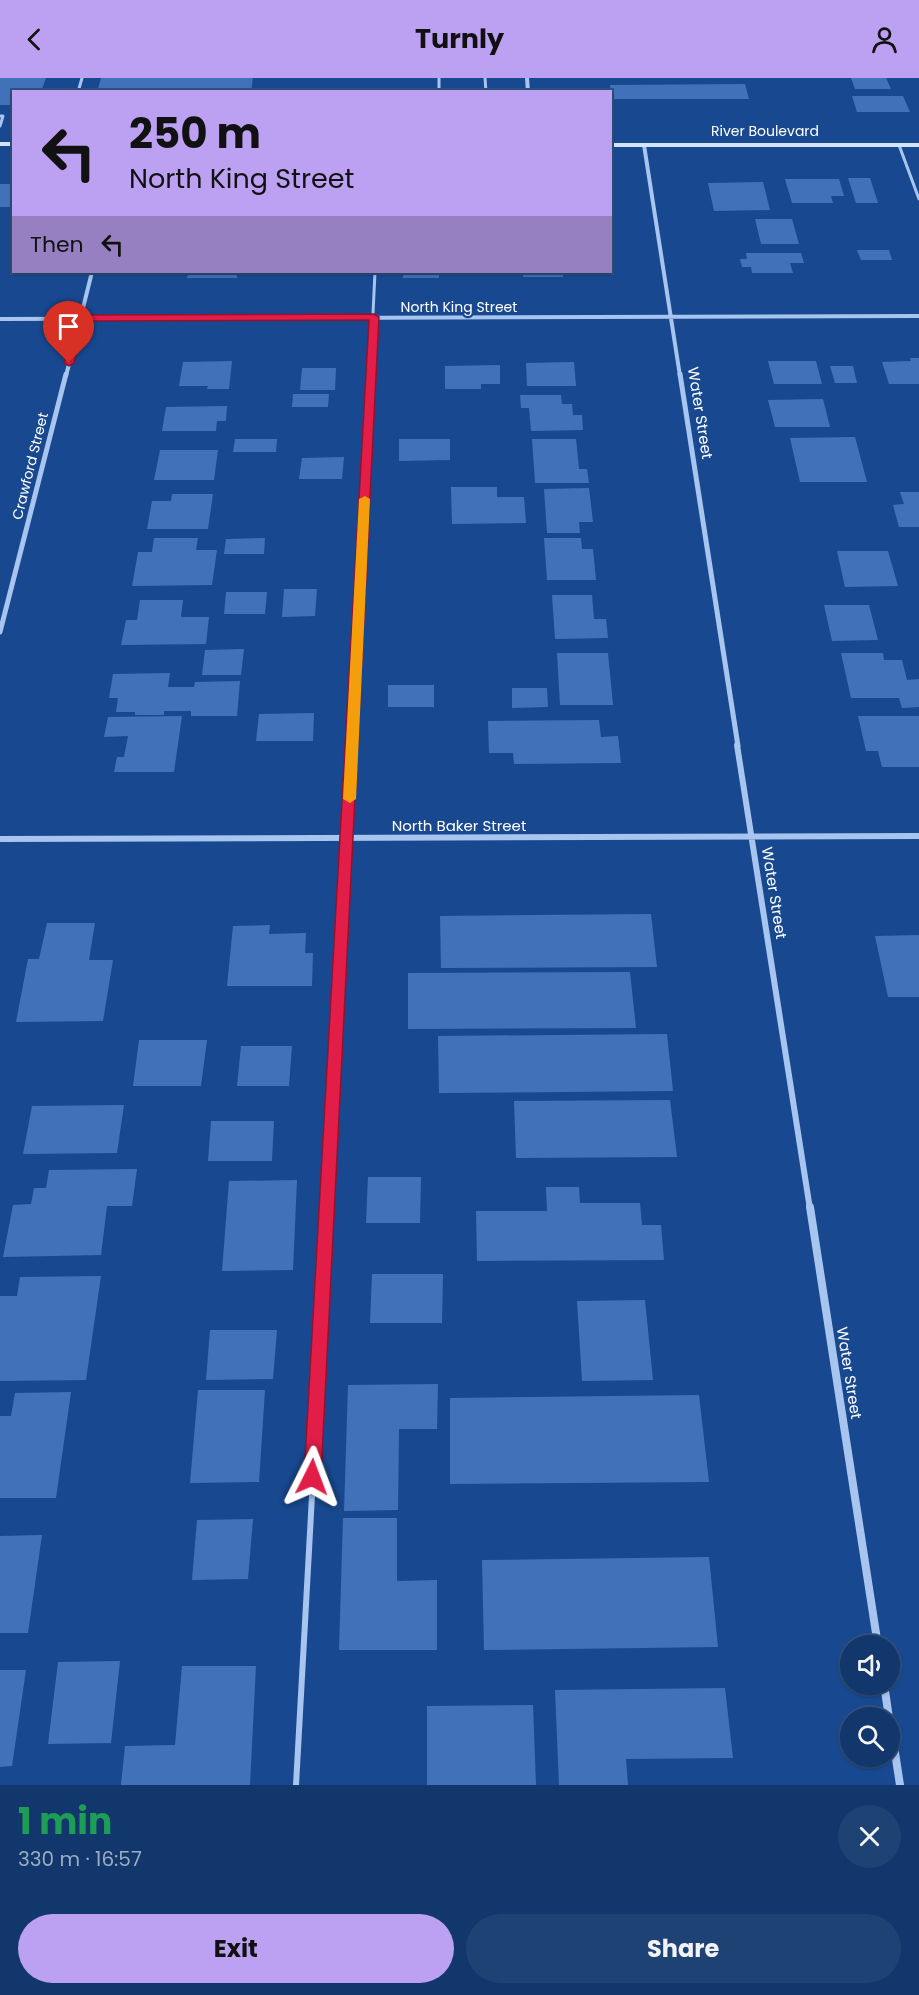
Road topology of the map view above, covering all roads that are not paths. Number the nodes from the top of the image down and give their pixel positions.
1 (0, 117) edge
2 (0, 126) edge
3 (612, 145) edge
4 (644, 145) junction
5 (899, 145) junction
6 (919, 145) edge
7 (919, 199) edge
8 (92, 273) edge
9 (375, 273) edge
10 (919, 316) edge
11 (374, 317) junction
12 (671, 317) junction
13 (81, 318) junction
14 (0, 319) edge
15 (0, 632) edge
16 (919, 836) edge
17 (752, 837) junction
18 (348, 838) junction
19 (0, 839) edge
20 (876, 1635) edge
21 (897, 1767) edge
22 (296, 1785) edge
23 (900, 1785) edge

1 - 2 lane
3 - 4 main road, River Boulevard
4 - 5 main road, River Boulevard
4 - 12 street, Water Street
5 - 6 main road, River Boulevard
5 - 7 lane
8 - 13 street, Crawford Street
9 - 11 lane
10 - 12 street, North King Street
11 - 12 street, North King Street
11 - 13 street, North King Street
11 - 18 lane
12 - 17 street, Water Street
13 - 14 street, North King Street
13 - 15 street, Crawford Street
16 - 17 street, North Baker Street
17 - 18 street, North Baker Street
17 - 20 street, Water Street
18 - 19 street, North Baker Street
18 - 22 lane
21 - 23 street

